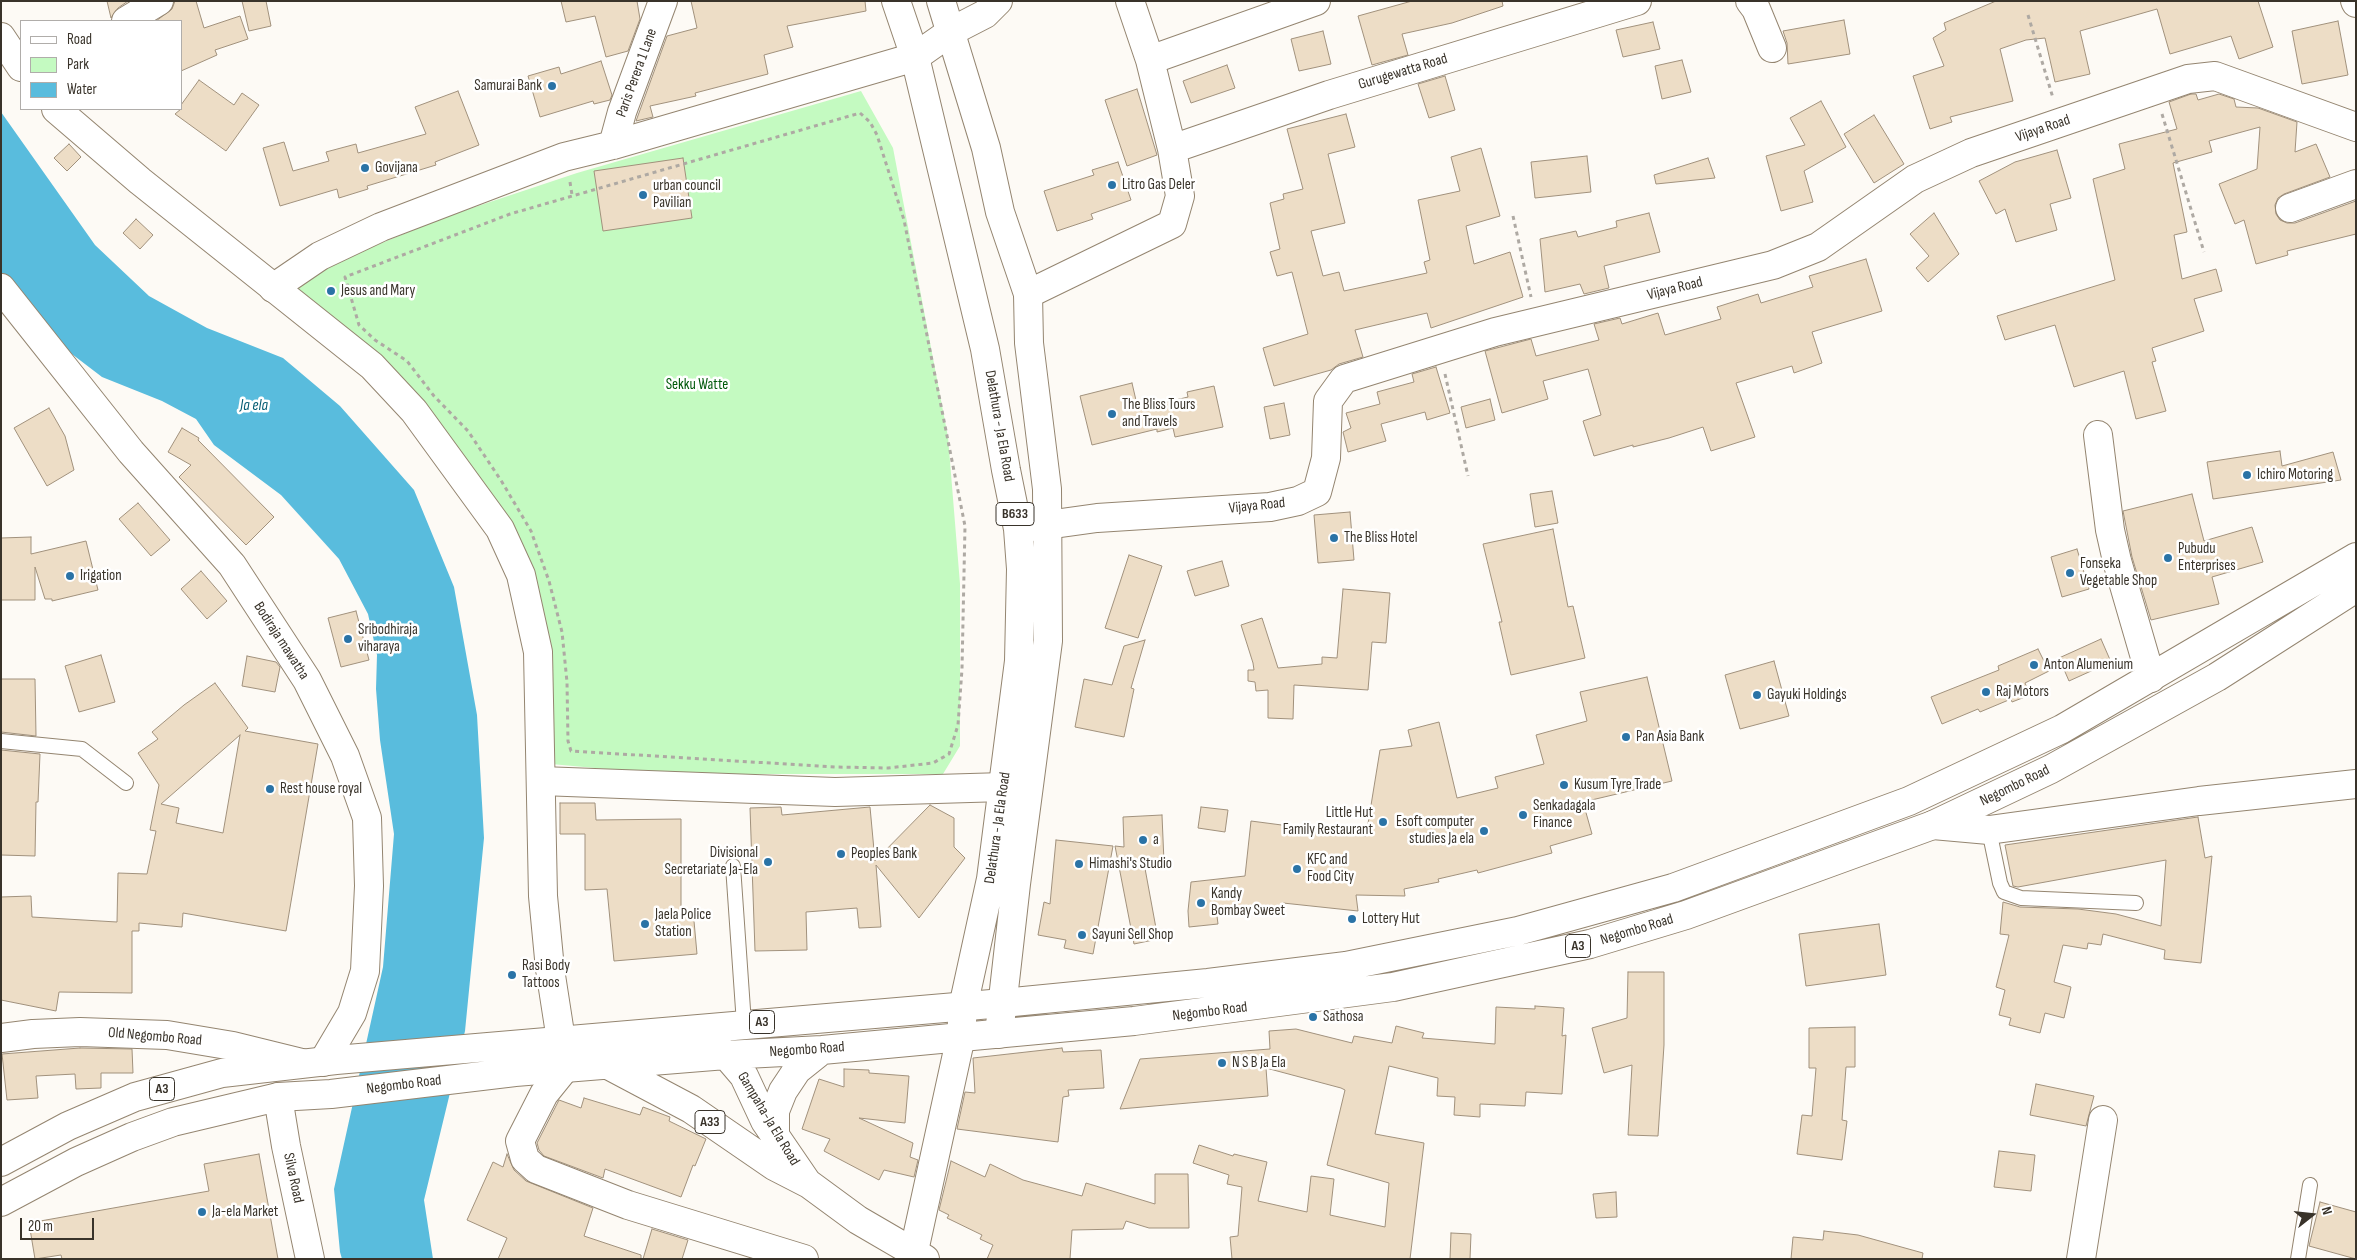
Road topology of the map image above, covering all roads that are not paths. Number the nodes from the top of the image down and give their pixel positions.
1 (159, 1) edge
2 (663, 1) edge
3 (896, 1) edge
4 (941, 1) edge
5 (998, 1) edge
6 (1130, 1) edge
7 (1316, 1) edge
8 (1637, 1) edge
9 (1750, 1) edge
10 (128, 20) edge
11 (952, 31) junction
12 (1, 37) edge
13 (1772, 48) dead end
14 (915, 57) junction
15 (1150, 60) junction
16 (20, 66) edge
17 (57, 110) edge
18 (2356, 127) edge
19 (613, 145) junction
20 (1172, 149) junction
21 (2356, 184) edge
22 (2290, 208) dead end
23 (1, 288) edge
24 (273, 288) junction
25 (1028, 294) junction
26 (2098, 435) dead end
27 (1047, 525) junction
28 (1018, 529) junction
29 (2356, 557) edge
30 (2356, 588) edge
31 (2151, 678) junction
32 (1, 741) edge
33 (541, 781) junction
34 (126, 783) dead end
35 (2356, 784) edge
36 (1004, 787) junction
37 (1933, 825) junction
38 (1989, 830) junction
39 (733, 866) dead end
40 (2136, 902) dead end
41 (1003, 1003) junction
42 (964, 1007) junction
43 (744, 1024) junction
44 (675, 1031) junction
45 (999, 1034) junction
46 (961, 1036) junction
47 (1, 1038) edge
48 (551, 1042) junction
49 (822, 1050) junction
50 (726, 1055) junction
51 (322, 1062) junction
52 (608, 1065) junction
53 (554, 1069) junction
54 (278, 1097) junction
55 (2103, 1120) dead end
56 (775, 1137) junction
57 (1, 1162) edge
58 (808, 1184) junction
59 (2310, 1185) dead end
60 (1, 1202) edge
61 (920, 1255) edge
62 (310, 1259) edge
63 (804, 1259) edge
64 (2081, 1259) edge
65 (2298, 1259) edge

1 - 10 main road
2 - 19 main road, Paris Perera 1 Lane
3 - 14 main road, Delathura - Ja Ela Road / B633
4 - 11 main road, Delathura - Ja Ela Road / B633
5 - 11 main road
6 - 15 main road
7 - 15 main road
8 - 20 main road, Gurugewatta Road
9 - 13 main road
11 - 14 main road
11 - 25 main road, Delathura - Ja Ela Road / B633
12 - 16 main road
14 - 19 main road
14 - 28 main road, Delathura - Ja Ela Road / B633
15 - 20 main road
17 - 24 main road
18 - 27 main road, Vijaya Road
19 - 24 main road
20 - 25 main road
21 - 22 main road
23 - 51 main road, Bodiraja mawatha
24 - 33 main road
25 - 27 main road, Delathura - Ja Ela Road / B633
26 - 31 main road
27 - 28 main road, Vijaya Road
27 - 41 main road, Delathura - Ja Ela Road / B633
28 - 36 main road, Delathura - Ja Ela Road / B633
29 - 31 main road, Negombo Road / A3
30 - 37 main road, Negombo Road / A3
31 - 41 main road, Negombo Road / A3
32 - 34 lane
33 - 36 main road
33 - 48 main road
35 - 38 main road
36 - 42 main road, Delathura - Ja Ela Road / B633
37 - 38 main road
37 - 45 main road, Negombo Road / A3
38 - 40 lane
39 - 43 lane
41 - 42 main road, Negombo Road / A3
41 - 45 main road, Delathura - Ja Ela Road / B633
42 - 43 main road, Negombo Road / A3
42 - 46 main road, Delathura - Ja Ela Road / B633
43 - 44 main road, Negombo Road / A3
44 - 48 main road, Negombo Road / A3
44 - 50 main road, Gampaha-Ja Ela Road
45 - 46 main road, Negombo Road / A3
46 - 49 main road, Negombo Road / A3
46 - 61 main road, Delathura - Ja Ela Road
47 - 51 main road, Old Negombo Road
48 - 51 main road, Negombo Road / A3
49 - 50 main road, Negombo Road / A3
49 - 56 main road
50 - 52 main road, Negombo Road / A3
50 - 56 main road, Gampaha-Ja Ela Road / A33
51 - 57 main road, Negombo Road / A3
52 - 53 main road, Negombo Road / A3
52 - 58 main road, Gampaha-Ja Ela Road / A33
53 - 54 main road, Negombo Road / A3
53 - 63 main road
54 - 60 main road, Negombo Road / A3
54 - 62 main road, Silva Road
55 - 64 main road
56 - 58 main road, Gampaha-Ja Ela Road / A33
58 - 61 main road, Gampaha-Ja Ela Road / A33
59 - 65 lane

